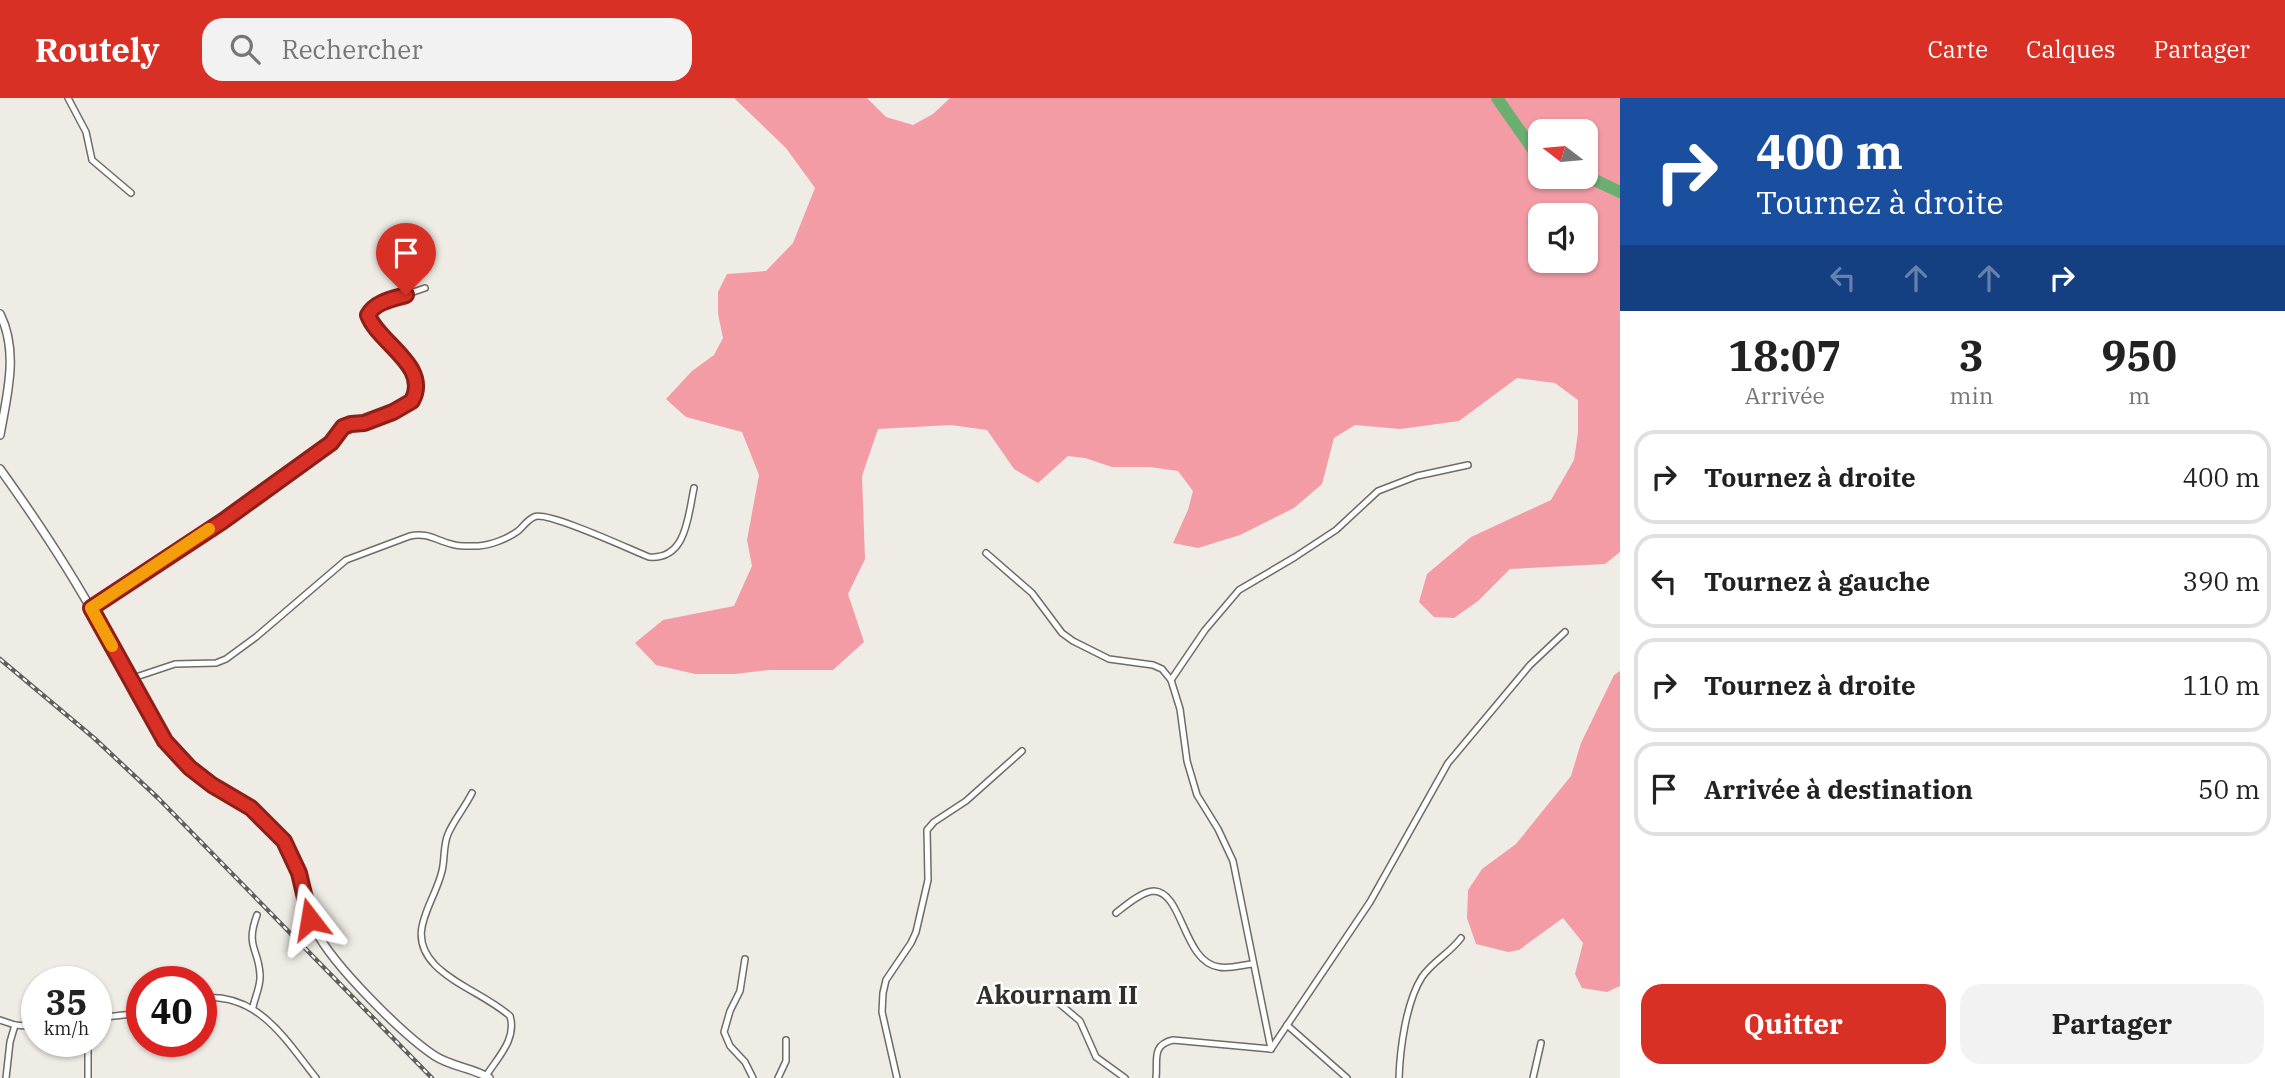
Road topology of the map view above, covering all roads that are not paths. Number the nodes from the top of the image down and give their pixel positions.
1 (68, 98) edge
2 (131, 193) dead end
3 (425, 288) dead end
4 (0, 314) edge
5 (0, 435) edge
6 (1468, 465) dead end
7 (0, 469) edge
8 (694, 488) dead end
9 (986, 553) dead end
10 (91, 608) junction
11 (1565, 632) dead end
12 (131, 679) junction
13 (1171, 680) junction
14 (1022, 751) dead end
15 (472, 793) dead end
16 (1116, 913) dead end
17 (257, 915) dead end
18 (1461, 938) dead end
19 (745, 959) dead end
20 (1252, 964) junction
21 (1048, 994) dead end
22 (217, 998) edge
23 (253, 1007) junction
24 (0, 1020) edge
25 (15, 1025) junction
26 (21, 1026) edge
27 (1287, 1026) junction
28 (786, 1040) dead end
29 (1541, 1043) dead end
30 (1271, 1049) junction
31 (88, 1057) edge
32 (487, 1077) edge
33 (6, 1078) edge
34 (88, 1078) edge
35 (316, 1078) edge
36 (753, 1078) edge
37 (778, 1078) edge
38 (897, 1078) edge
39 (1125, 1078) edge
40 (1156, 1078) edge
41 (1347, 1078) edge
42 (1399, 1078) edge
43 (1533, 1078) edge

1 - 2 street
3 - 10 street
4 - 5 street
6 - 13 street
7 - 10 street
8 - 12 street
9 - 13 street
10 - 12 street
11 - 27 street
12 - 32 street
13 - 20 street
14 - 38 street
15 - 32 street
16 - 20 street
17 - 23 street
18 - 42 street
19 - 36 street
20 - 30 street
21 - 39 street
22 - 23 street
23 - 35 street
24 - 25 street
25 - 26 street
25 - 33 street
27 - 30 street
27 - 41 street
28 - 37 street
29 - 43 street
30 - 40 street
31 - 34 street

